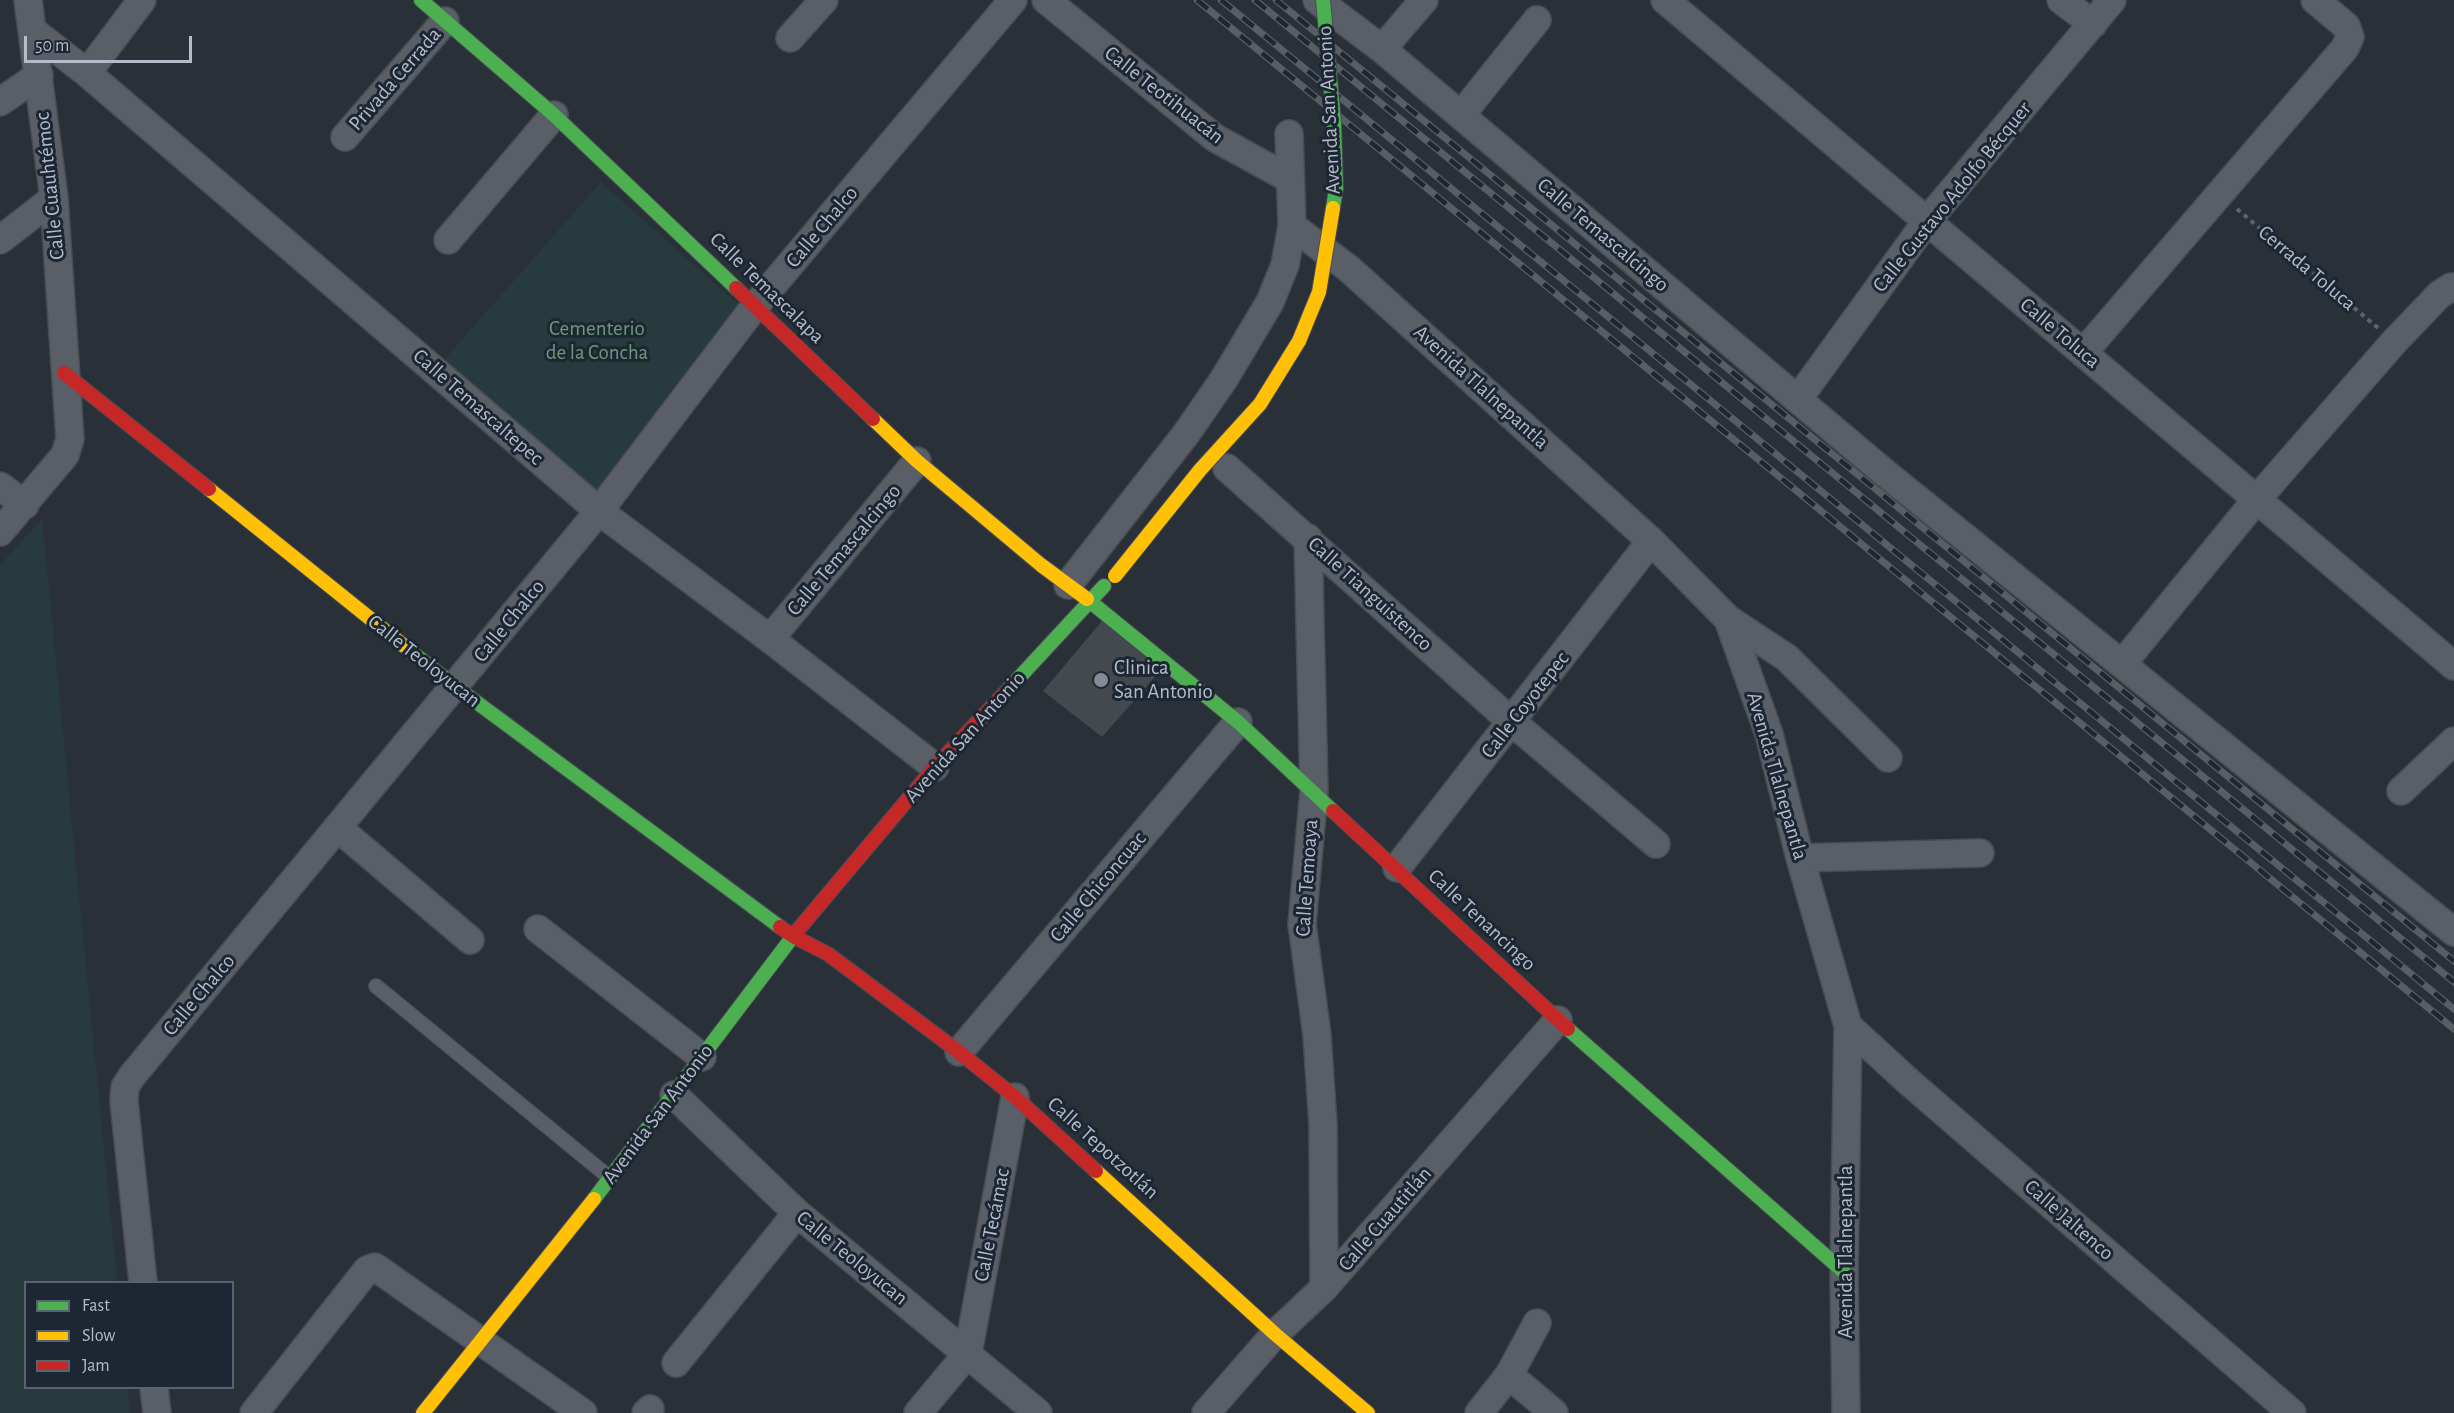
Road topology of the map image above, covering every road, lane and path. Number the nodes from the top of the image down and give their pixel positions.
1 (28, 0) edge
2 (141, 0) edge
3 (824, 0) edge
4 (1013, 0) edge
5 (1046, 0) edge
6 (1317, 0) edge
7 (1323, 0) edge
8 (1424, 0) edge
9 (1665, 0) edge
10 (2061, 0) edge
11 (2112, 0) edge
12 (2315, 0) edge
13 (431, 7) edge
14 (1537, 20) dead end
15 (2093, 24) junction
16 (33, 31) junction
17 (790, 38) dead end
18 (1382, 49) junction
19 (87, 73) junction
20 (39, 75) junction
21 (0, 102) edge
22 (554, 115) junction
23 (1461, 115) junction
24 (1289, 134) dead end
25 (345, 137) dead end
26 (1290, 179) junction
27 (2220, 195) junction
28 (54, 198) junction
29 (1927, 221) junction
30 (1292, 226) junction
31 (0, 240) edge
32 (448, 240) dead end
33 (2454, 287) edge
34 (755, 306) junction
35 (2394, 342) junction
36 (2084, 353) junction
37 (64, 373) junction
38 (1798, 399) junction
39 (917, 461) junction
40 (1227, 468) dead end
41 (0, 486) edge
42 (2257, 499) junction
43 (25, 505) junction
44 (599, 511) junction
45 (0, 532) edge
46 (1308, 538) junction
47 (1651, 541) junction
48 (1068, 585) junction
49 (1090, 601) junction
50 (1728, 619) junction
51 (770, 639) junction
52 (2122, 664) junction
53 (2454, 666) edge
54 (456, 687) junction
55 (1238, 722) junction
56 (1512, 722) junction
57 (2454, 741) edge
58 (1888, 758) dead end
59 (935, 767) junction
60 (1314, 790) junction
61 (2401, 791) dead end
62 (338, 828) junction
63 (1656, 844) dead end
64 (1980, 853) dead end
65 (1800, 858) junction
66 (1397, 868) junction
67 (538, 928) dead end
68 (2454, 932) edge
69 (793, 936) junction
70 (470, 940) dead end
71 (376, 986) dead end
72 (1558, 1020) junction
73 (1848, 1026) junction
74 (958, 1052) junction
75 (702, 1057) junction
76 (674, 1095) junction
77 (1016, 1097) junction
78 (610, 1178) junction
79 (796, 1213) junction
80 (1844, 1272) junction
81 (143, 1281) edge
82 (1324, 1288) junction
83 (1537, 1323) dead end
84 (1275, 1334) junction
85 (481, 1340) junction
86 (968, 1353) junction
87 (676, 1363) dead end
88 (1509, 1375) junction
89 (154, 1389) edge
90 (157, 1413) edge
91 (254, 1413) edge
92 (423, 1413) edge
93 (583, 1413) edge
94 (918, 1413) edge
95 (1038, 1413) edge
96 (1206, 1413) edge
97 (1368, 1413) edge
98 (1479, 1413) edge
99 (1554, 1413) edge
100 (1846, 1413) edge
101 (2292, 1413) edge

1 - 16 street, Calle Cuauhtémoc
2 - 19 street
3 - 17 street
4 - 34 street, Calle Chalco
5 - 26 street, Calle Teotihuacán
6 - 18 street, Calle Temascalcingo
7 - 49 street, Avenida San Antonio, bridge
8 - 18 street
9 - 29 street, Calle Toluca
10 - 15 street
11 - 15 street, Calle Gustavo Adolfo Bécquer
12 - 27 street
13 - 22 street, Calle Temascalapa
13 - 25 street, Privada Cerrada
14 - 23 street
15 - 29 street, Calle Gustavo Adolfo Bécquer
16 - 19 street, Calle Temascaltepec
16 - 20 street, Calle Cuauhtémoc
18 - 23 street, Calle Temascalcingo
19 - 44 street, Calle Temascaltepec
20 - 21 street
20 - 28 street, Calle Cuauhtémoc
22 - 32 street
22 - 34 street, Calle Temascalapa
23 - 38 street, Calle Temascalcingo
24 - 26 street, Avenida San Antonio
26 - 30 street, Avenida San Antonio
27 - 35 path, Cerrada Toluca
27 - 36 street
28 - 31 street
28 - 37 street, Calle Cuauhtémoc
29 - 36 street, Calle Toluca
29 - 38 street, Calle Gustavo Adolfo Bécquer
30 - 47 street, Avenida Tlalnepantla
30 - 48 street, Avenida San Antonio
33 - 35 street
34 - 39 street, Calle Temascalapa
34 - 44 street, Calle Chalco
35 - 42 street
36 - 42 street, Calle Toluca
37 - 43 street, Calle Cuauhtémoc
37 - 54 street, Calle Teoloyucan
38 - 52 street, Calle Temascalcingo
39 - 48 street, Calle Temascalapa
39 - 51 street, Calle Temascalcingo
40 - 46 street, Calle Tianguistenco
41 - 43 street
42 - 52 street
42 - 53 street, Calle Toluca
43 - 45 street
44 - 51 street, Calle Temascaltepec
44 - 54 street, Calle Chalco
46 - 56 street, Calle Tianguistenco
46 - 60 street, Calle Temoaya
47 - 50 street, Avenida Tlalnepantla
47 - 56 street, Calle Coyotepec
48 - 49 street, Calle Temascalapa
49 - 55 street, Calle Tenancingo
49 - 59 street, Avenida San Antonio
50 - 58 street
50 - 65 street, Avenida Tlalnepantla
51 - 59 street, Calle Temascaltepec
52 - 68 street, Calle Temascalcingo
54 - 62 street, Calle Chalco
54 - 69 street, Calle Teoloyucan
55 - 60 street, Calle Tenancingo
55 - 74 street, Calle Chiconcuac
56 - 63 street, Calle Tianguistenco
56 - 66 street, Calle Coyotepec
57 - 61 street
59 - 69 street, Avenida San Antonio
60 - 66 street, Calle Tenancingo
60 - 82 street, Calle Temoaya
62 - 70 street
62 - 81 street, Calle Chalco
64 - 65 street
65 - 73 street, Avenida Tlalnepantla
66 - 72 street, Calle Tenancingo
67 - 75 street
69 - 74 street, Calle Tepotzotlán
69 - 75 street, Avenida San Antonio
71 - 78 lane
72 - 80 street, Calle Tenancingo
72 - 82 street, Calle Cuautitlán
73 - 80 street, Avenida Tlalnepantla
73 - 101 street, Calle Jaltenco
74 - 77 street, Calle Tepotzotlán
75 - 76 street, Avenida San Antonio
76 - 78 street, Avenida San Antonio
76 - 79 street, Calle Teoloyucan
77 - 84 street, Calle Tepotzotlán
77 - 86 street, Calle Tecámac
78 - 85 street, Avenida San Antonio
79 - 86 street, Calle Teoloyucan
79 - 87 street
80 - 100 street, Avenida Tlalnepantla
82 - 84 street, Calle Cuautitlán
83 - 88 street
84 - 96 street, Calle Cuautitlán
84 - 97 street, Calle Tepotzotlán
85 - 91 street
85 - 92 street, Avenida San Antonio
85 - 93 street
86 - 94 street
86 - 95 street, Calle Teoloyucan
88 - 98 street
88 - 99 street
89 - 90 street

